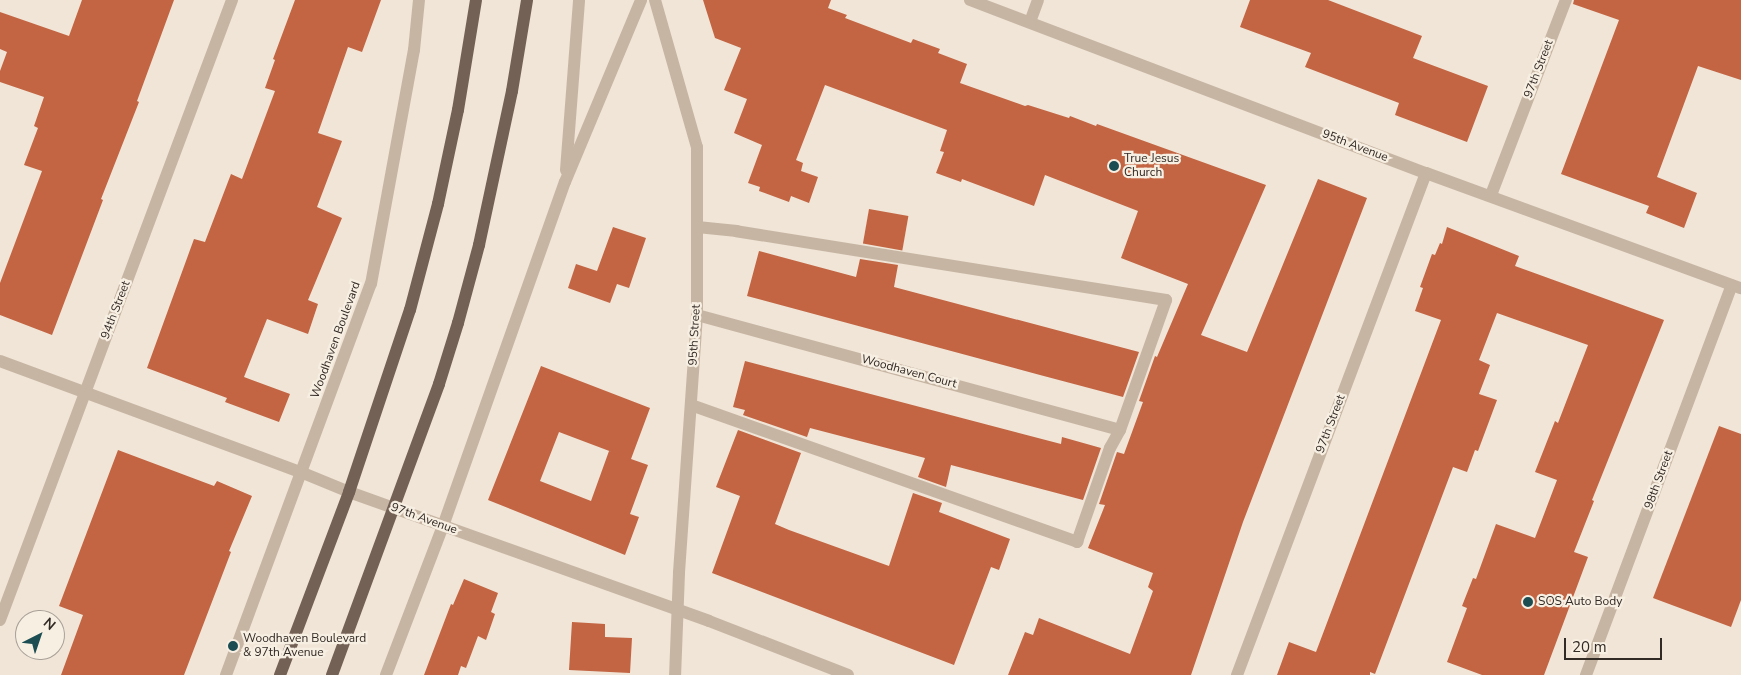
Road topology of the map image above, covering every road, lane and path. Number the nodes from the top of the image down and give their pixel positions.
1 (232, 0) edge
2 (419, 0) edge
3 (476, 0) edge
4 (527, 0) edge
5 (579, 0) edge
6 (641, 0) edge
7 (655, 0) edge
8 (970, 0) edge
9 (1038, 0) edge
10 (1566, 0) edge
11 (1030, 22) junction
12 (1426, 173) junction
13 (565, 182) junction
14 (1491, 195) junction
15 (697, 227) junction
16 (1736, 286) edge
17 (697, 315) junction
18 (0, 361) edge
19 (85, 393) junction
20 (691, 405) junction
21 (1120, 430) junction
22 (303, 473) junction
23 (349, 492) junction
24 (394, 509) junction
25 (443, 526) junction
26 (677, 610) junction
27 (0, 620) edge
28 (226, 675) edge
29 (280, 675) edge
30 (332, 675) edge
31 (386, 675) edge
32 (675, 675) edge
33 (848, 675) edge
34 (1237, 675) edge
35 (1586, 675) edge

1 - 19 street, 94th Street
2 - 22 street, Woodhaven Boulevard
3 - 23 main road
4 - 24 main road
5 - 13 street
6 - 13 street
7 - 15 street, 95th Street
8 - 11 street, 95th Avenue
9 - 11 street
10 - 14 street, 97th Street
11 - 12 street, 95th Avenue
12 - 14 street, 95th Avenue
12 - 34 street, 97th Street
13 - 25 street
14 - 16 street, 95th Avenue
15 - 17 street, 95th Street
15 - 21 street
16 - 35 street, 98th Street
17 - 20 street, 95th Street
17 - 21 street, Woodhaven Court
18 - 19 street, 97th Avenue
19 - 22 street, 97th Avenue
19 - 27 street, 94th Street
20 - 21 street
20 - 26 street, 95th Street
22 - 23 street, 97th Avenue
22 - 28 street, Woodhaven Boulevard
23 - 24 street, 97th Avenue
23 - 29 main road
24 - 25 street, 97th Avenue
24 - 30 main road
25 - 26 street, 97th Avenue
25 - 31 street
26 - 32 street, 95th Street
26 - 33 street, 97th Avenue

